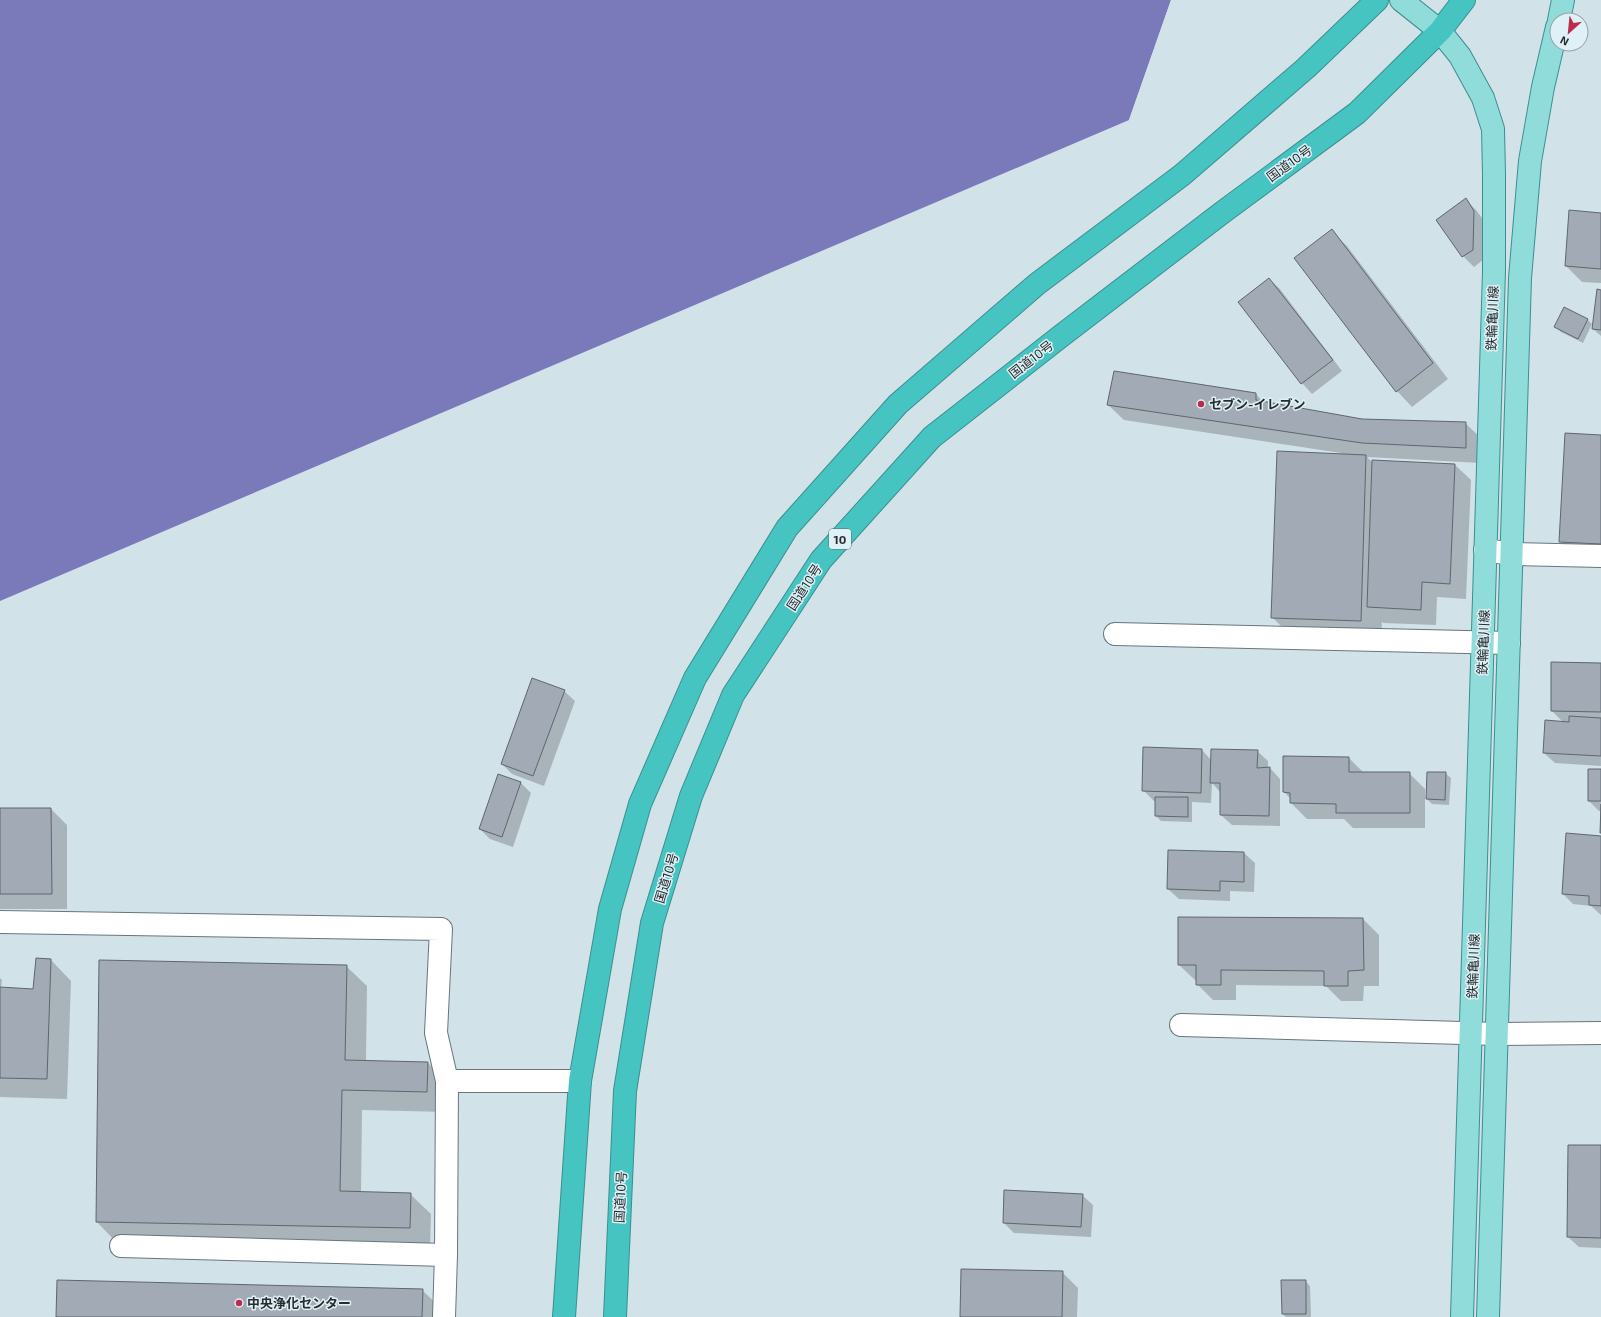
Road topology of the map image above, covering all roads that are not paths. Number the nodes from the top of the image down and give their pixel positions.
1 (1377, 0) edge
2 (1401, 0) edge
3 (1464, 0) edge
4 (1563, 0) edge
5 (1561, 12) edge
6 (1440, 31) junction
7 (1551, 52) edge
8 (1486, 550) junction
9 (1512, 554) junction
10 (1601, 556) edge
11 (1115, 634) dead end
12 (1483, 642) junction
13 (1509, 643) junction
14 (0, 922) edge
15 (1181, 1025) dead end
16 (1471, 1033) junction
17 (1601, 1033) edge
18 (1497, 1034) junction
19 (447, 1081) junction
20 (580, 1081) junction
21 (122, 1246) dead end
22 (446, 1255) junction
23 (444, 1317) edge
24 (564, 1317) edge
25 (615, 1317) edge
26 (1462, 1317) edge
27 (1488, 1317) edge

1 - 20 highway
2 - 6 main road, 鉄輪亀川線
3 - 6 highway, 国道10号 / 10
4 - 5 main road
6 - 8 main road, 鉄輪亀川線
6 - 25 highway, 国道10号 / 10
7 - 9 main road, 鉄輪亀川線
8 - 9 street
8 - 12 main road, 鉄輪亀川線
9 - 10 street
9 - 13 main road, 鉄輪亀川線
11 - 12 street
12 - 13 street
12 - 16 main road, 鉄輪亀川線
13 - 18 main road, 鉄輪亀川線
14 - 19 street
15 - 16 street
16 - 18 street
16 - 26 main road, 鉄輪亀川線
17 - 18 street
18 - 27 main road, 鉄輪亀川線
19 - 20 street
19 - 22 street
20 - 24 highway
21 - 22 street
22 - 23 street

